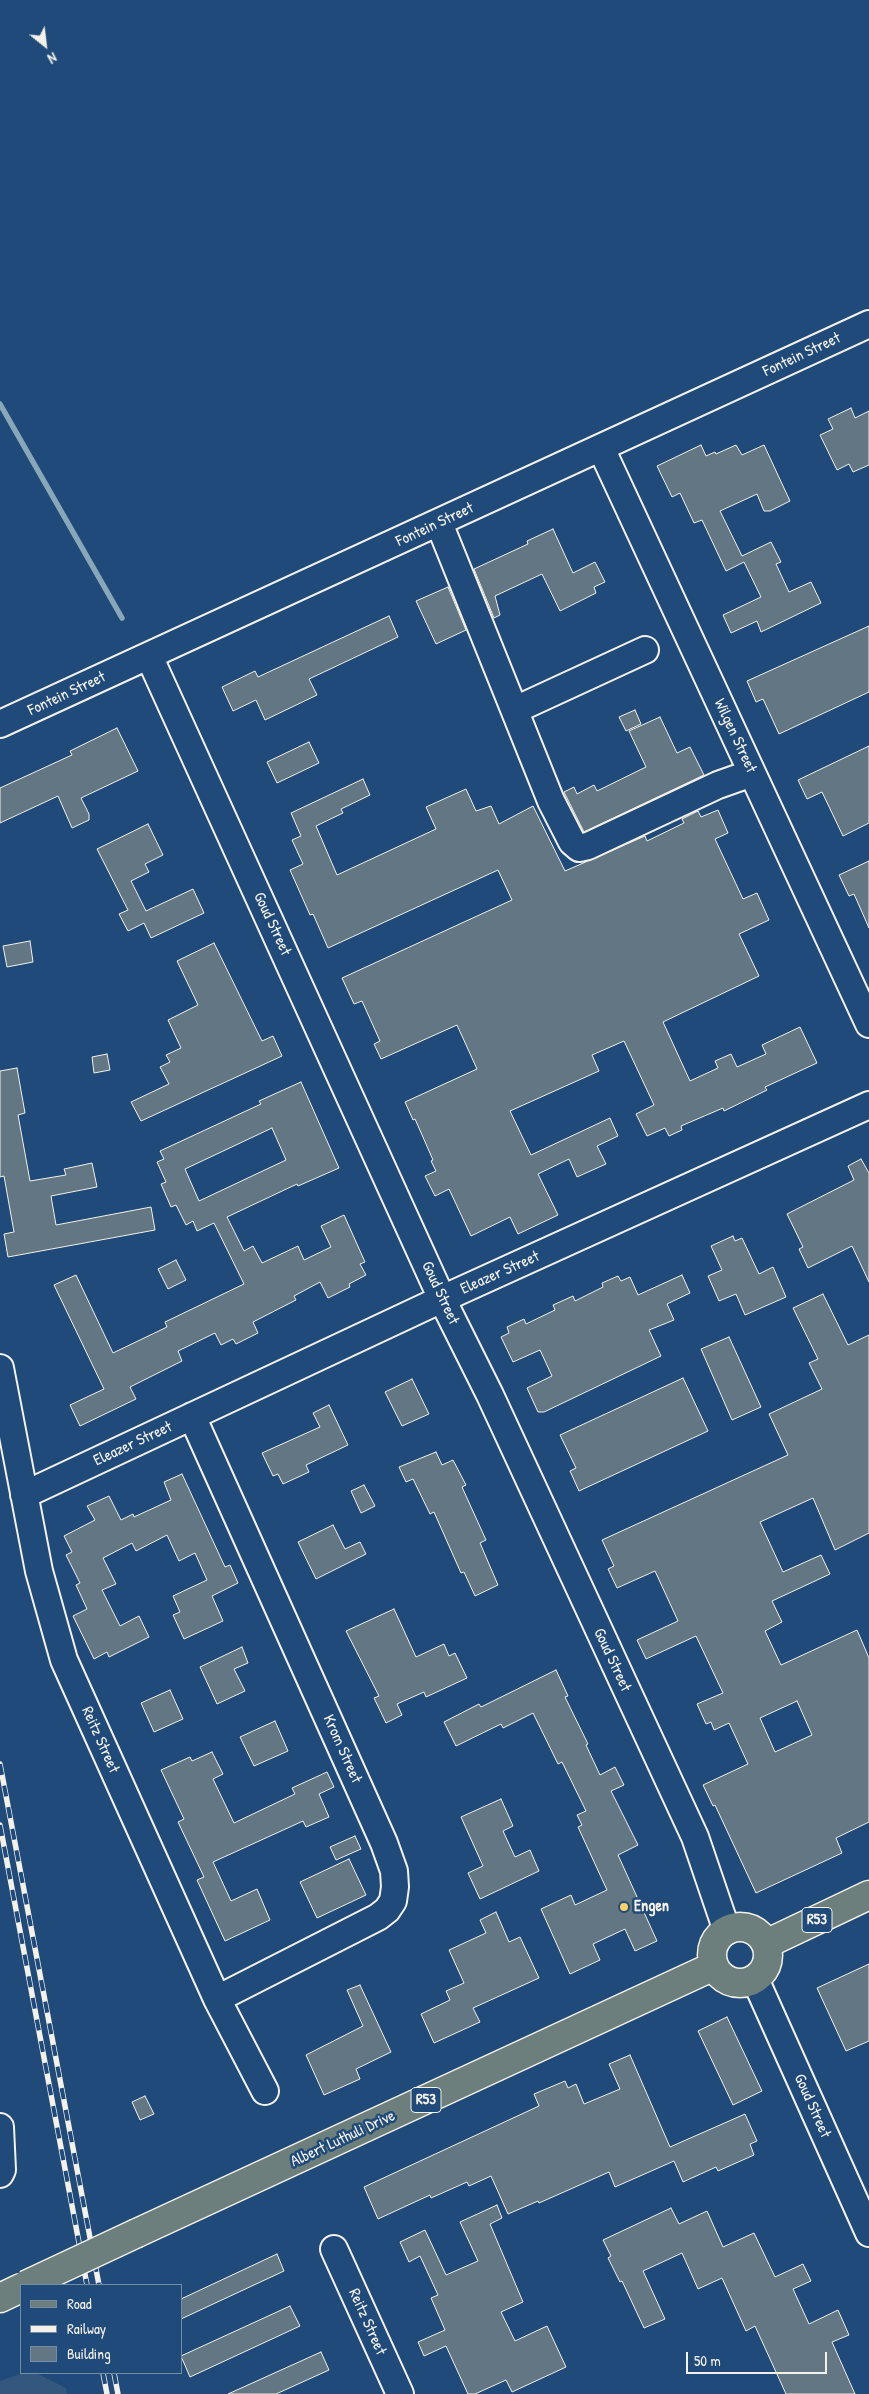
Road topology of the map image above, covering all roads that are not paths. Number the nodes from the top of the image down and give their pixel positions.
1 (869, 324) edge
2 (602, 448) junction
3 (440, 522) junction
4 (645, 650) dead end
5 (149, 656) junction
6 (515, 710) junction
7 (0, 724) edge
8 (752, 773) junction
9 (869, 1024) edge
10 (869, 1106) edge
11 (442, 1299) junction
12 (0, 1368) edge
13 (192, 1416) junction
14 (24, 1496) junction
15 (869, 1895) edge
16 (727, 1931) junction
17 (766, 1944) junction
18 (714, 1966) junction
19 (755, 1979) junction
20 (217, 1998) junction
21 (265, 2092) dead end
22 (0, 2127) edge
23 (1, 2172) edge
24 (869, 2233) edge
25 (334, 2249) dead end
26 (28, 2284) edge
27 (20, 2288) edge
28 (0, 2298) edge
29 (400, 2394) edge

1 - 2 street, Fontein Street
2 - 3 street, Fontein Street
2 - 8 street, Wilgen Street
3 - 5 street, Fontein Street
3 - 6 street
4 - 6 street
5 - 7 street, Fontein Street
5 - 11 street, Goud Street
6 - 8 street
8 - 9 street, Wilgen Street
10 - 11 street, Eleazer Street
11 - 13 street, Eleazer Street
11 - 16 street, Goud Street
12 - 14 street, Reitz Street
13 - 14 street, Eleazer Street
13 - 20 street, Krom Street
14 - 20 street, Reitz Street
15 - 17 main road, R53
16 - 17 main road
16 - 18 main road
17 - 19 main road
18 - 19 main road
18 - 26 main road, Albert Luthuli Drive / R53, bridge
19 - 24 street, Goud Street
20 - 21 street, Reitz Street
22 - 23 street
25 - 29 street, Reitz Street
27 - 28 main road

